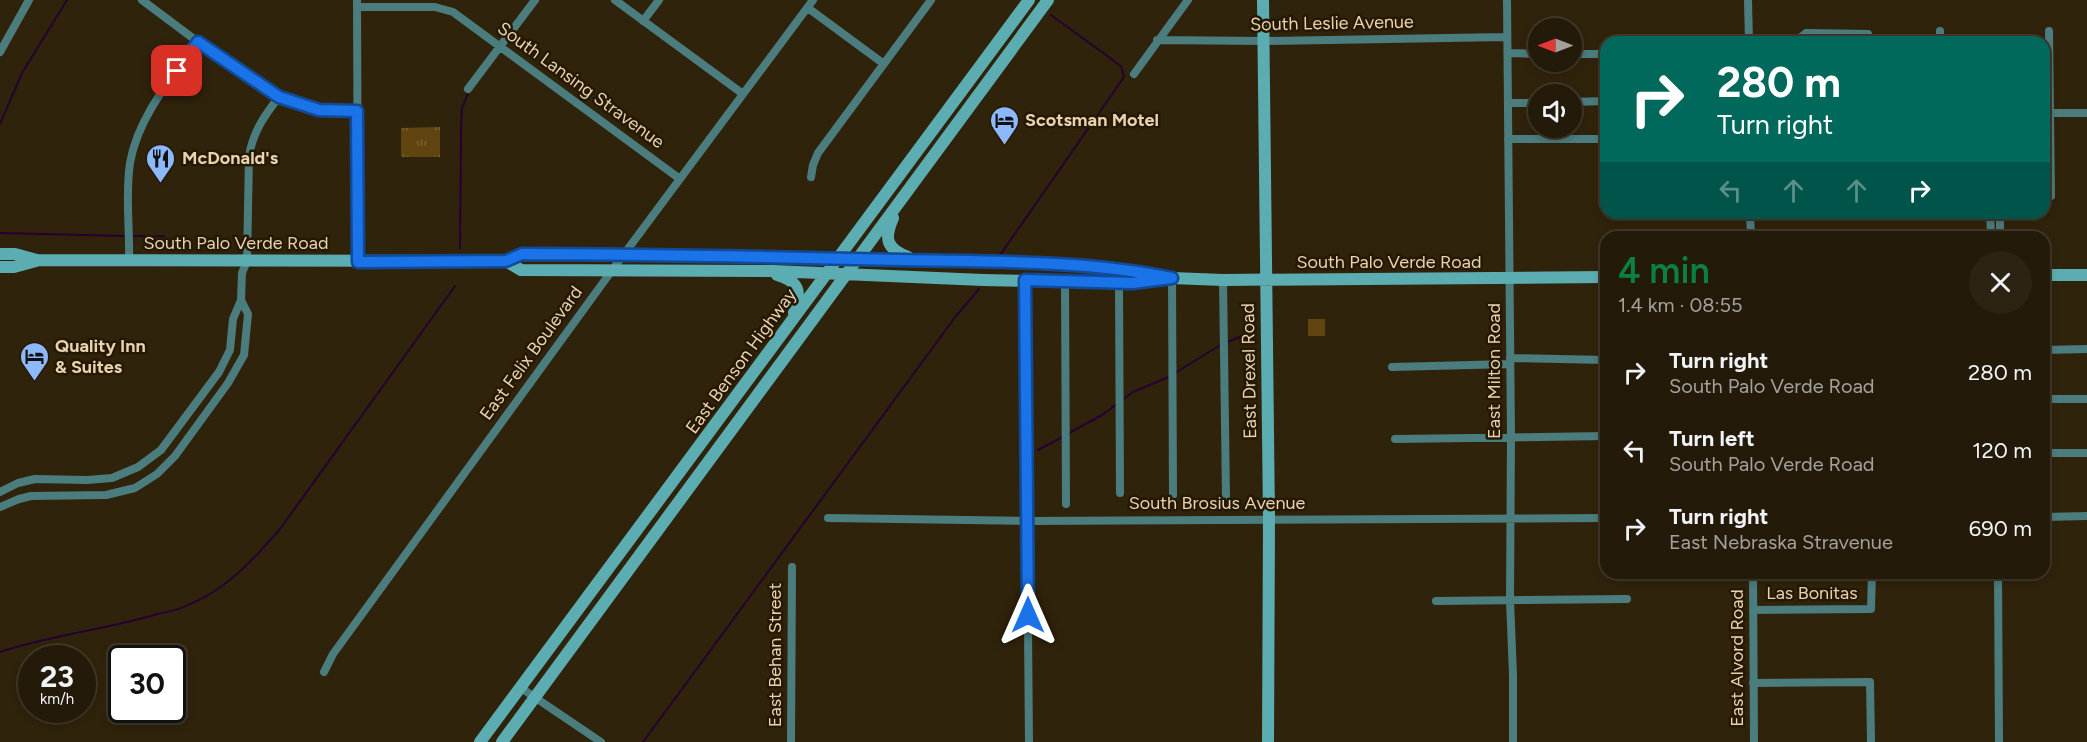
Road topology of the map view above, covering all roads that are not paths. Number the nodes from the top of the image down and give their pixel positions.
1 (29, 0) edge
2 (142, 0) edge
3 (535, 0) edge
4 (615, 0) edge
5 (659, 0) edge
6 (931, 0) edge
7 (1029, 0) edge
8 (1048, 0) edge
9 (1188, 0) edge
10 (1263, 0) edge
11 (1507, 0) edge
12 (1748, 0) edge
13 (357, 3) edge
14 (811, 4) edge
15 (643, 21) junction
16 (1940, 31) dead end
17 (2049, 31) dead end
18 (1868, 34) dead end
19 (1749, 36) edge
20 (1800, 36) edge
21 (1940, 36) edge
22 (2049, 36) edge
23 (1507, 37) junction
24 (1157, 40) junction
25 (1263, 41) junction
26 (198, 42) junction
27 (501, 46) junction
28 (0, 52) edge
29 (1508, 53) junction
30 (1528, 54) edge
31 (1582, 54) edge
32 (1600, 54) edge
33 (884, 64) junction
34 (1134, 74) dead end
35 (468, 88) dead end
36 (743, 94) junction
37 (279, 97) junction
38 (1600, 101) edge
39 (1582, 102) edge
40 (1508, 103) junction
41 (1528, 103) edge
42 (357, 111) junction
43 (2050, 113) edge
44 (2087, 113) edge
45 (1508, 139) junction
46 (1600, 139) edge
47 (2050, 168) edge
48 (811, 177) dead end
49 (680, 179) junction
50 (2051, 196) dead end
51 (903, 198) junction
52 (0, 254) edge
53 (624, 254) junction
54 (838, 257) junction
55 (858, 258) junction
56 (37, 260) junction
57 (915, 260) junction
58 (129, 261) junction
59 (247, 261) junction
60 (506, 261) junction
61 (358, 262) junction
62 (0, 267) edge
63 (613, 269) junction
64 (762, 270) junction
65 (828, 272) junction
66 (847, 274) junction
67 (2050, 275) edge
68 (2087, 275) edge
69 (1600, 277) edge
70 (1172, 278) junction
71 (1510, 279) junction
72 (1025, 280) junction
73 (1223, 280) junction
74 (1265, 280) junction
75 (1065, 282) junction
76 (1119, 283) junction
77 (241, 300) junction
78 (790, 323) junction
79 (2087, 349) edge
80 (2050, 350) edge
81 (1600, 360) edge
82 (1510, 361) junction
83 (1392, 368) dead end
84 (206, 390) junction
85 (220, 395) junction
86 (2050, 399) edge
87 (2087, 399) edge
88 (1600, 436) edge
89 (1511, 437) junction
90 (1395, 439) dead end
91 (2050, 453) edge
92 (2087, 453) edge
93 (75, 480) junction
94 (0, 492) edge
95 (1120, 493) dead end
96 (1173, 495) dead end
97 (75, 496) junction
98 (1226, 497) dead end
99 (1066, 504) dead end
100 (0, 507) edge
101 (655, 507) junction
102 (669, 516) junction
103 (2087, 516) edge
104 (2050, 517) edge
105 (828, 518) dead end
106 (1269, 519) junction
107 (1510, 519) junction
108 (1600, 519) edge
109 (1028, 520) junction
110 (792, 567) dead end
111 (1753, 579) edge
112 (1872, 579) edge
113 (1998, 579) edge
114 (1627, 599) dead end
115 (1510, 600) junction
116 (1436, 601) dead end
117 (1753, 610) junction
118 (324, 672) dead end
119 (1753, 683) junction
120 (521, 688) junction
121 (535, 698) junction
122 (480, 742) edge
123 (502, 742) edge
124 (601, 742) edge
125 (791, 742) edge
126 (1029, 742) edge
127 (1268, 742) edge
128 (1513, 742) edge
129 (1754, 742) edge
130 (1870, 742) edge
131 (1999, 742) edge

1 - 28 street
2 - 26 street
3 - 27 street
4 - 15 street
5 - 15 street
6 - 33 street
7 - 54 main road, East Benson Highway
8 - 51 main road, East Benson Highway
9 - 24 street
10 - 25 main road, East Drexel Road
11 - 23 street, East Milton Road
12 - 19 street
13 - 27 street, South Lansing Stravenue
13 - 42 street
14 - 33 street
14 - 36 street, East Felix Boulevard
15 - 36 street
16 - 21 street
17 - 22 street
18 - 20 street
23 - 25 street, South Leslie Avenue
23 - 29 street, East Milton Road
24 - 25 street, South Leslie Avenue
24 - 34 street
25 - 74 main road, East Drexel Road
26 - 37 street
26 - 58 street
27 - 35 street
27 - 49 street, South Lansing Stravenue
29 - 30 street
29 - 40 street, East Milton Road
31 - 32 street
33 - 48 street
36 - 49 street, East Felix Boulevard
37 - 42 street
37 - 59 street
38 - 39 street
40 - 41 street
40 - 45 street, East Milton Road
42 - 61 street
43 - 44 street
45 - 46 street
45 - 71 street, East Milton Road
47 - 50 street
49 - 53 street, East Felix Boulevard
51 - 55 main road, East Benson Highway
51 - 57 main road
52 - 56 main road, South Palo Verde Road
53 - 54 main road, South Palo Verde Road
53 - 60 main road, South Palo Verde Road
53 - 63 street, East Felix Boulevard
54 - 55 main road, South Palo Verde Road
54 - 65 main road, East Benson Highway
55 - 57 main road, South Palo Verde Road
55 - 66 main road, East Benson Highway
56 - 58 main road, South Palo Verde Road
56 - 62 main road, South Palo Verde Road
57 - 70 main road, South Palo Verde Road
58 - 59 main road, South Palo Verde Road
59 - 61 main road, South Palo Verde Road
59 - 77 street
60 - 61 main road, South Palo Verde Road
60 - 63 main road, South Palo Verde Road
63 - 64 main road, South Palo Verde Road
63 - 118 street, East Felix Boulevard
64 - 65 main road, South Palo Verde Road
64 - 78 main road
65 - 66 main road, South Palo Verde Road
65 - 78 main road, East Benson Highway
66 - 72 main road, South Palo Verde Road
66 - 102 main road, East Benson Highway
67 - 68 main road
69 - 71 main road, South Palo Verde Road
70 - 73 main road, South Palo Verde Road
70 - 76 main road, South Palo Verde Road
70 - 96 street
71 - 74 main road, South Palo Verde Road
71 - 82 street, East Milton Road
72 - 75 main road, South Palo Verde Road
72 - 109 street
73 - 74 main road, South Palo Verde Road
73 - 98 street
74 - 106 main road, East Drexel Road
75 - 76 main road, South Palo Verde Road
75 - 99 street
76 - 95 street
77 - 84 street
77 - 85 street
78 - 101 main road, East Benson Highway
79 - 80 street
81 - 82 street
82 - 83 street
82 - 89 street, East Milton Road
84 - 85 street
84 - 93 street
85 - 97 street
86 - 87 street
88 - 89 street
89 - 90 street
89 - 107 street, East Milton Road
91 - 92 street
93 - 94 street
93 - 97 street
97 - 100 street
101 - 102 main road
101 - 120 main road, East Benson Highway
102 - 121 main road, East Benson Highway
103 - 104 street
105 - 109 street, South Brosius Avenue
106 - 107 street, South Brosius Avenue
106 - 109 street, South Brosius Avenue
106 - 127 main road, East Drexel Road
107 - 108 street, South Brosius Avenue
107 - 115 street, East Milton Road
109 - 126 street
110 - 125 street, East Behan Street
111 - 117 street, East Alvord Road
112 - 117 street, Las Bonitas
113 - 131 street
114 - 115 street
115 - 116 street
115 - 128 street, East Milton Road
117 - 119 street, East Alvord Road
119 - 129 street, East Alvord Road
119 - 130 street
120 - 121 street
120 - 122 main road, East Benson Highway
121 - 123 main road, East Benson Highway
121 - 124 street

